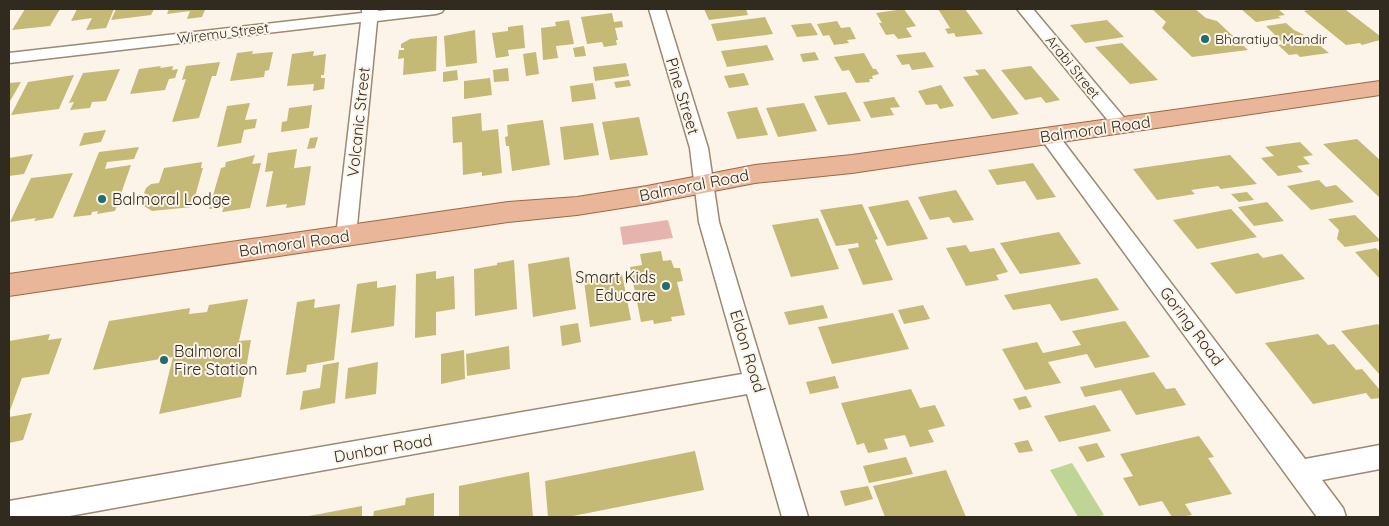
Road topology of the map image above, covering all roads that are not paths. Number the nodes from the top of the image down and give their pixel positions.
1 (436, 9) edge
2 (657, 9) edge
3 (1025, 9) edge
4 (369, 12) edge
5 (9, 58) edge
6 (1380, 88) edge
7 (1121, 125) junction
8 (1049, 136) junction
9 (703, 184) junction
10 (346, 236) junction
11 (9, 286) edge
12 (757, 382) junction
13 (1380, 457) edge
14 (1300, 472) junction
15 (9, 514) edge
16 (795, 517) edge
17 (1334, 517) edge

1 - 4 street, Wiremu Street
2 - 9 street, Pine Street
3 - 7 street, Arabi Street
4 - 5 street, Wiremu Street
4 - 10 street, Volcanic Street
6 - 7 main road, Balmoral Road
7 - 8 main road, Balmoral Road
8 - 9 main road, Balmoral Road
8 - 14 street, Goring Road
9 - 10 main road, Balmoral Road
9 - 12 street, Eldon Road
10 - 11 main road, Balmoral Road
12 - 15 street, Dunbar Road
12 - 16 street, Eldon Road
13 - 14 street
14 - 17 street, Goring Road

